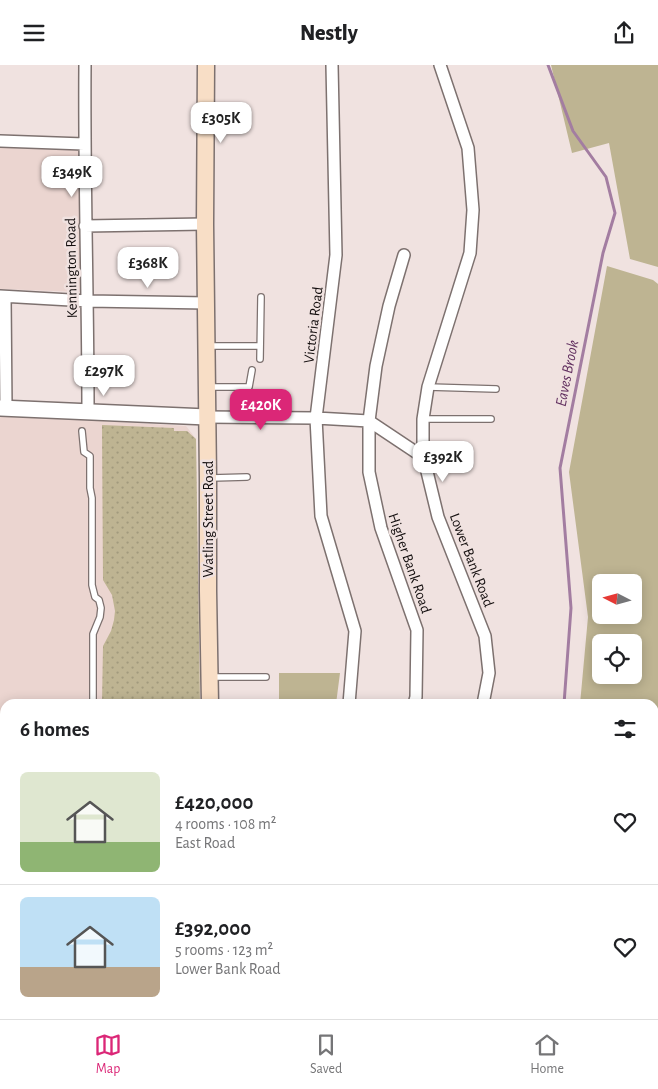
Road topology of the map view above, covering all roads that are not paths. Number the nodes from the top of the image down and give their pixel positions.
1 (85, 65) edge
2 (206, 65) edge
3 (332, 65) edge
4 (440, 65) edge
5 (0, 141) edge
6 (84, 144) junction
7 (205, 224) junction
8 (85, 226) junction
9 (404, 255) dead end
10 (3, 296) edge
11 (261, 297) dead end
12 (88, 301) junction
13 (207, 303) junction
14 (207, 346) junction
15 (260, 346) junction
16 (260, 359) dead end
17 (252, 370) dead end
18 (207, 387) junction
19 (428, 387) junction
20 (496, 389) dead end
21 (3, 408) edge
22 (88, 411) junction
23 (207, 417) junction
24 (316, 418) junction
25 (423, 419) junction
26 (492, 419) dead end
27 (369, 421) junction
28 (82, 431) dead end
29 (423, 455) junction
30 (247, 477) dead end
31 (208, 478) junction
32 (210, 677) junction
33 (266, 677) dead end
34 (93, 699) edge
35 (210, 699) edge
36 (349, 699) edge
37 (415, 699) edge
38 (484, 699) edge

1 - 6 street, Kennington Road
2 - 7 main road, Watling Street Road
3 - 24 street, Victoria Road
4 - 19 street, Lower Bank Road
5 - 6 street
6 - 8 street, Kennington Road
7 - 8 street
7 - 13 main road, Watling Street Road
8 - 12 street, Kennington Road
9 - 27 street, Higher Bank Road
10 - 12 street
10 - 21 street
11 - 15 lane
12 - 13 street
12 - 22 street, Kennington Road
13 - 14 main road, Watling Street Road
14 - 15 lane
14 - 18 main road, Watling Street Road
15 - 16 lane
17 - 18 lane
18 - 23 main road, Watling Street Road
19 - 20 lane
19 - 25 street, Lower Bank Road
21 - 22 street
22 - 23 street
23 - 24 street
23 - 31 main road, Watling Street Road
24 - 27 street
24 - 36 street, Victoria Road
25 - 26 lane
25 - 29 street, Lower Bank Road
27 - 29 street
27 - 37 street, Higher Bank Road
28 - 34 lane
29 - 38 street, Lower Bank Road
30 - 31 lane
31 - 32 main road, Watling Street Road
32 - 33 lane
32 - 35 main road, Watling Street Road

